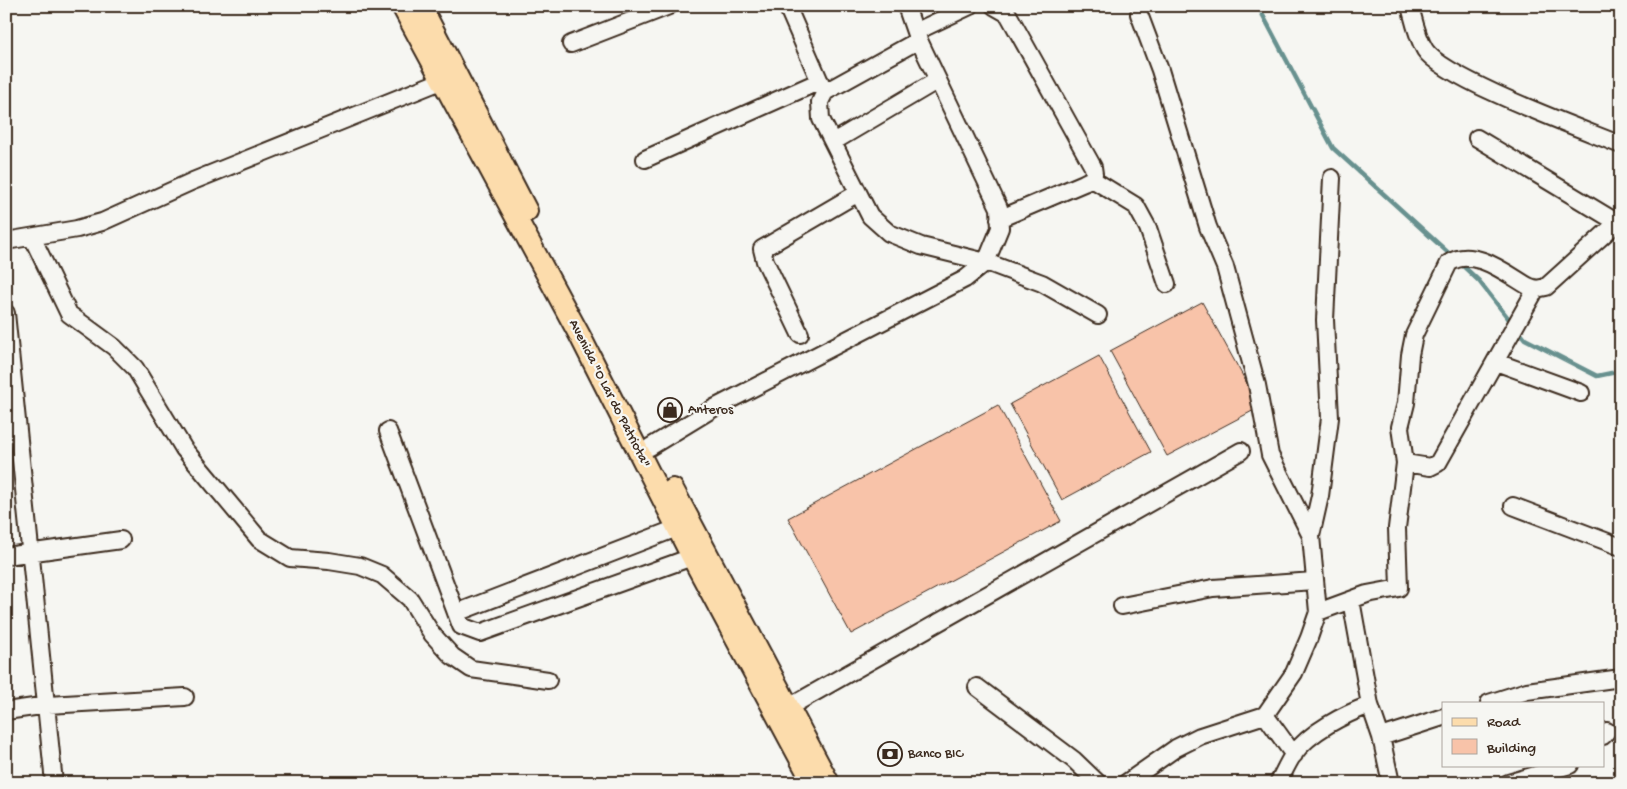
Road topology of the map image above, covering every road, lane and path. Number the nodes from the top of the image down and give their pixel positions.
1 (402, 6) edge
2 (421, 6) edge
3 (669, 6) edge
4 (787, 6) edge
5 (906, 6) edge
6 (970, 6) edge
7 (994, 6) edge
8 (1410, 6) edge
9 (1139, 14) dead end
10 (917, 36) junction
11 (572, 44) dead end
12 (938, 80) junction
13 (441, 81) junction
14 (822, 87) junction
15 (1477, 138) dead end
16 (833, 142) junction
17 (1621, 145) edge
18 (645, 159) dead end
19 (1332, 178) dead end
20 (1092, 179) junction
21 (858, 193) junction
22 (999, 219) junction
23 (1619, 221) edge
24 (32, 238) junction
25 (6, 241) edge
26 (986, 262) junction
27 (1167, 284) dead end
28 (1536, 289) junction
29 (6, 313) edge
30 (1098, 315) dead end
31 (800, 334) dead end
32 (1496, 362) junction
33 (1582, 393) dead end
34 (11, 402) edge
35 (388, 431) dead end
36 (650, 447) junction
37 (1241, 451) dead end
38 (1405, 463) junction
39 (1513, 506) dead end
40 (677, 528) junction
41 (1311, 536) junction
42 (122, 540) dead end
43 (1621, 546) edge
44 (31, 553) junction
45 (6, 556) edge
46 (692, 557) junction
47 (1314, 581) junction
48 (1350, 600) junction
49 (1122, 606) dead end
50 (1318, 612) junction
51 (456, 613) junction
52 (1621, 678) edge
53 (548, 680) dead end
54 (977, 687) dead end
55 (185, 697) dead end
56 (1492, 702) edge
57 (48, 705) junction
58 (1370, 705) junction
59 (789, 707) junction
60 (6, 711) edge
61 (1264, 715) junction
62 (1442, 717) edge
63 (1381, 737) junction
64 (1294, 755) junction
65 (1567, 766) edge
66 (54, 783) edge
67 (813, 783) edge
68 (829, 783) edge
69 (1098, 783) edge
70 (1126, 783) edge
71 (1278, 783) edge
72 (1391, 783) edge
73 (1508, 783) edge

1 - 13 main road, Avenida "O Lar do Patriota"
2 - 36 main road, Avenida "O Lar do Patriota"
3 - 11 street
4 - 14 street
5 - 10 street
6 - 10 street
7 - 20 street
8 - 17 street
9 - 41 street
10 - 12 street
10 - 14 street
12 - 16 street
12 - 22 street
13 - 24 street
13 - 40 main road, Avenida "O Lar do Patriota"
14 - 16 street
14 - 18 street
15 - 23 street
16 - 21 street
19 - 41 street
20 - 22 street
20 - 27 street
21 - 26 street
21 - 31 street
22 - 26 street
23 - 28 street
24 - 25 street
24 - 53 street
26 - 30 street
26 - 36 street
28 - 32 street
28 - 38 street
29 - 34 street
32 - 33 street
32 - 38 street
34 - 44 street
35 - 51 street
36 - 59 main road, Avenida "O Lar do Patriota"
37 - 59 street
38 - 48 street
39 - 43 street
40 - 46 main road, Avenida "O Lar do Patriota"
40 - 51 street
41 - 47 street
42 - 44 street
44 - 45 street
44 - 57 street
46 - 51 street
46 - 67 main road, Avenida "O Lar do Patriota"
47 - 49 street
47 - 50 street
48 - 50 street
48 - 58 street
50 - 61 street
52 - 56 street
54 - 69 street
55 - 57 street
57 - 60 street
57 - 66 street
58 - 63 street
58 - 64 street
59 - 68 main road, Avenida "O Lar do Patriota"
61 - 64 street
61 - 70 street
62 - 63 street
63 - 72 street
64 - 71 street
65 - 73 street

